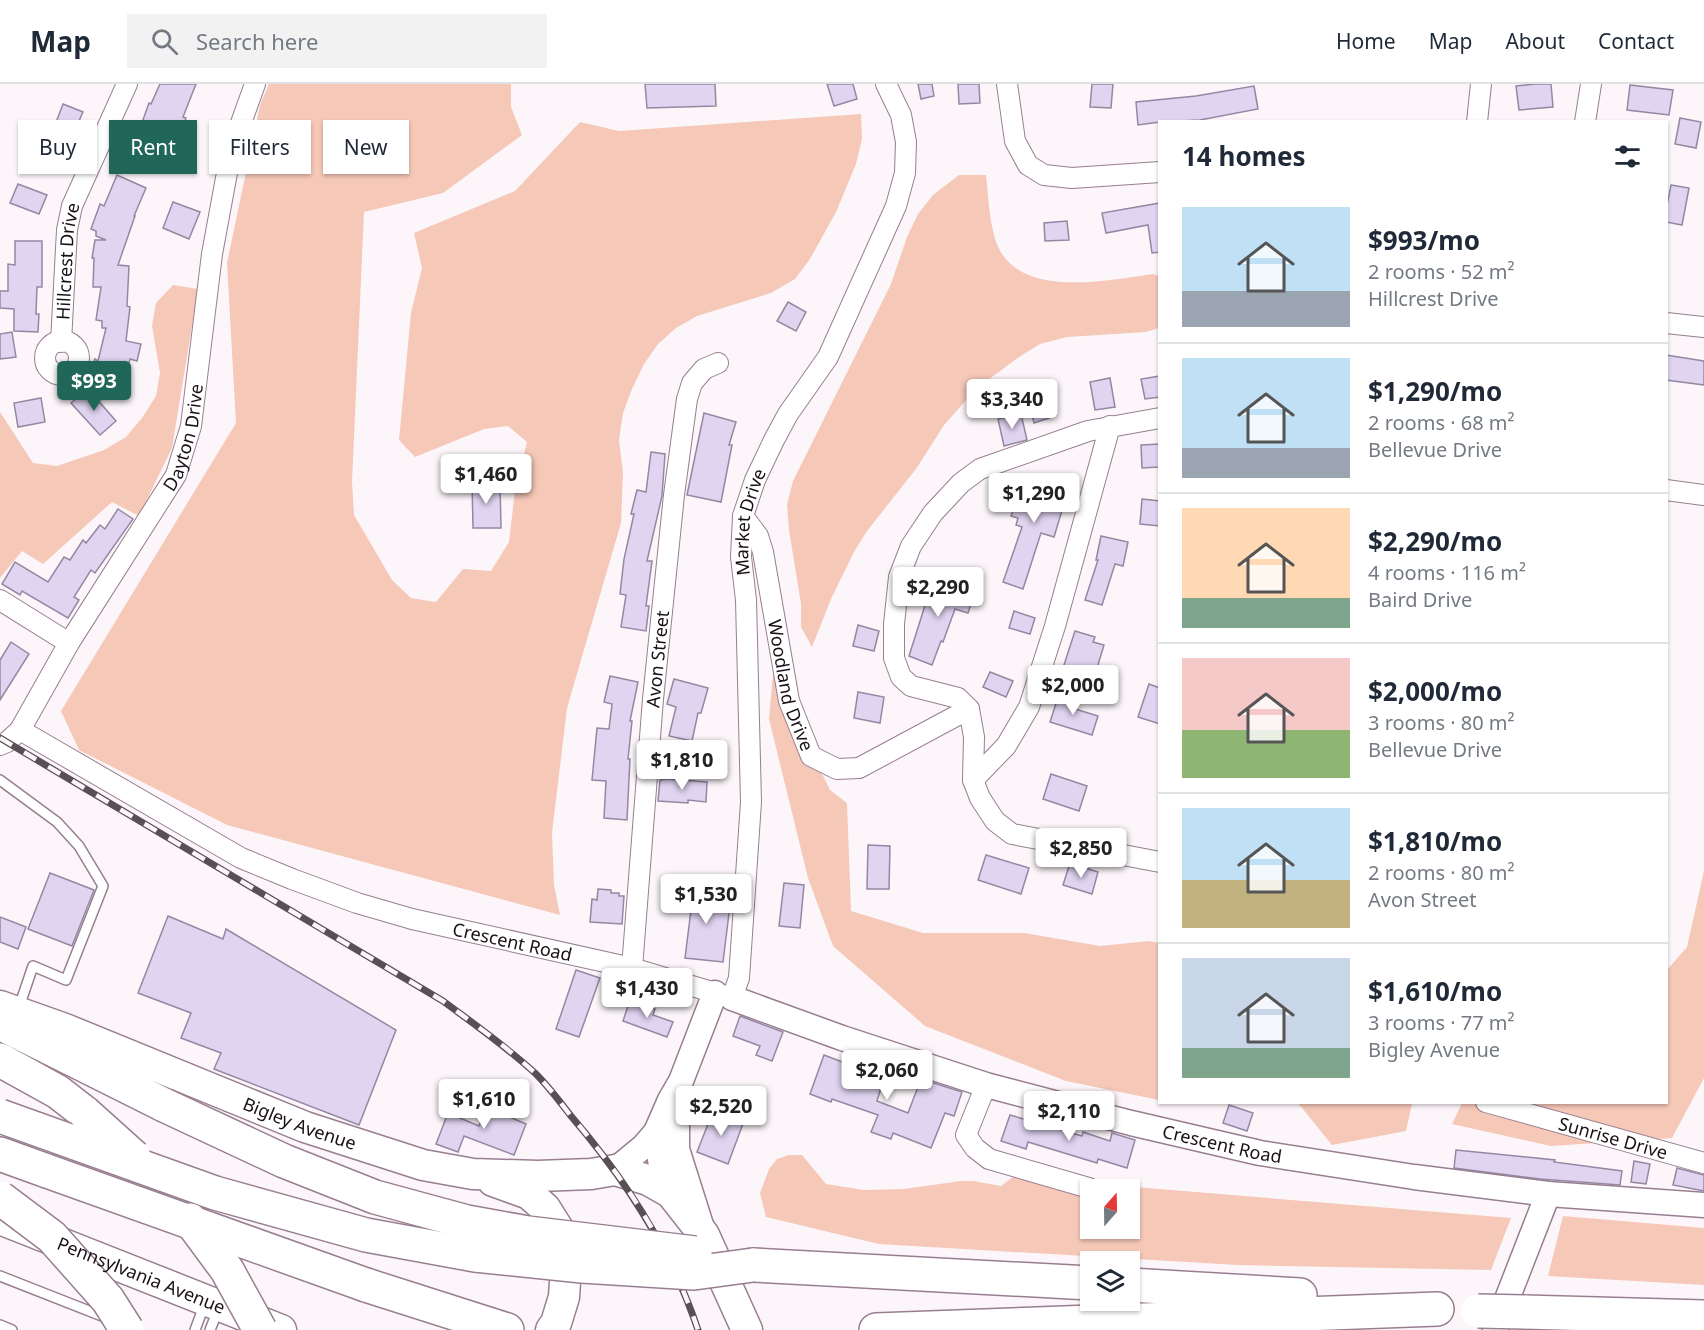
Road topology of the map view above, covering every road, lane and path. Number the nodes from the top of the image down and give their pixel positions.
1 (127, 84) edge
2 (255, 84) edge
3 (886, 84) edge
4 (1007, 84) edge
5 (1481, 84) edge
6 (1592, 84) edge
7 (1477, 120) edge
8 (1585, 120) edge
9 (1158, 172) edge
10 (1668, 323) edge
11 (1704, 327) edge
12 (61, 342) dead end
13 (718, 363) dead end
14 (1158, 418) edge
15 (1110, 426) junction
16 (1668, 490) edge
17 (1704, 495) edge
18 (743, 516) junction
19 (0, 600) edge
20 (69, 643) junction
21 (969, 709) junction
22 (20, 730) junction
23 (0, 746) edge
24 (0, 780) edge
25 (973, 780) junction
26 (1158, 862) edge
27 (632, 968) junction
28 (723, 996) junction
29 (6, 1014) edge
30 (0, 1060) edge
31 (681, 1081) junction
32 (986, 1085) junction
33 (1493, 1104) edge
34 (0, 1116) edge
35 (656, 1132) junction
36 (0, 1154) edge
37 (1704, 1163) edge
38 (615, 1170) junction
39 (473, 1174) junction
40 (1080, 1185) edge
41 (671, 1193) junction
42 (1548, 1194) junction
43 (0, 1198) edge
44 (1704, 1205) edge
45 (0, 1220) edge
46 (704, 1235) junction
47 (753, 1265) junction
48 (0, 1276) edge
49 (1080, 1282) edge
50 (1140, 1286) edge
51 (1437, 1309) junction
52 (212, 1312) edge
53 (1704, 1317) edge
54 (1486, 1320) edge
55 (0, 1325) edge
56 (12, 1330) edge
57 (127, 1330) edge
58 (138, 1330) edge
59 (195, 1330) edge
60 (260, 1330) edge
61 (281, 1330) edge
62 (507, 1330) edge
63 (551, 1330) edge
64 (747, 1330) edge
65 (876, 1330) edge

1 - 12 street, Hillcrest Drive
2 - 20 street, Dayton Drive
3 - 18 street, Market Drive
4 - 9 street
5 - 7 street
6 - 8 street
10 - 11 street
13 - 27 street, Avon Street
14 - 15 street
15 - 21 street
15 - 25 street
16 - 17 street
18 - 21 street, Woodland Drive
18 - 28 street, Market Drive
19 - 20 street
20 - 22 street, Dayton Drive
21 - 25 street
22 - 23 street, Dayton Drive
22 - 27 street, Crescent Road
24 - 29 lane
25 - 26 street
27 - 28 street, Crescent Road
28 - 31 street, Market Drive
28 - 32 street, Crescent Road
29 - 39 main road, Bigley Avenue
29 - 47 highway, bridge
30 - 60 highway, bridge
31 - 35 street
31 - 46 street
32 - 40 street
32 - 42 street, Crescent Road
33 - 37 street, Sunrise Drive
34 - 47 highway, bridge
35 - 38 street
35 - 41 street
36 - 62 highway, bridge
38 - 39 main road, Bigley Avenue
38 - 41 main road, Bigley Avenue
39 - 63 main road
41 - 46 main road
42 - 44 street, Crescent Road
42 - 54 street
43 - 57 highway, bridge
45 - 52 main road, Pennsylvania Avenue
46 - 64 main road
47 - 49 highway
48 - 58 lane
50 - 51 highway
51 - 54 highway
51 - 65 highway
52 - 59 lane
52 - 61 main road, Pennsylvania Avenue
53 - 54 highway, bridge
55 - 56 lane

